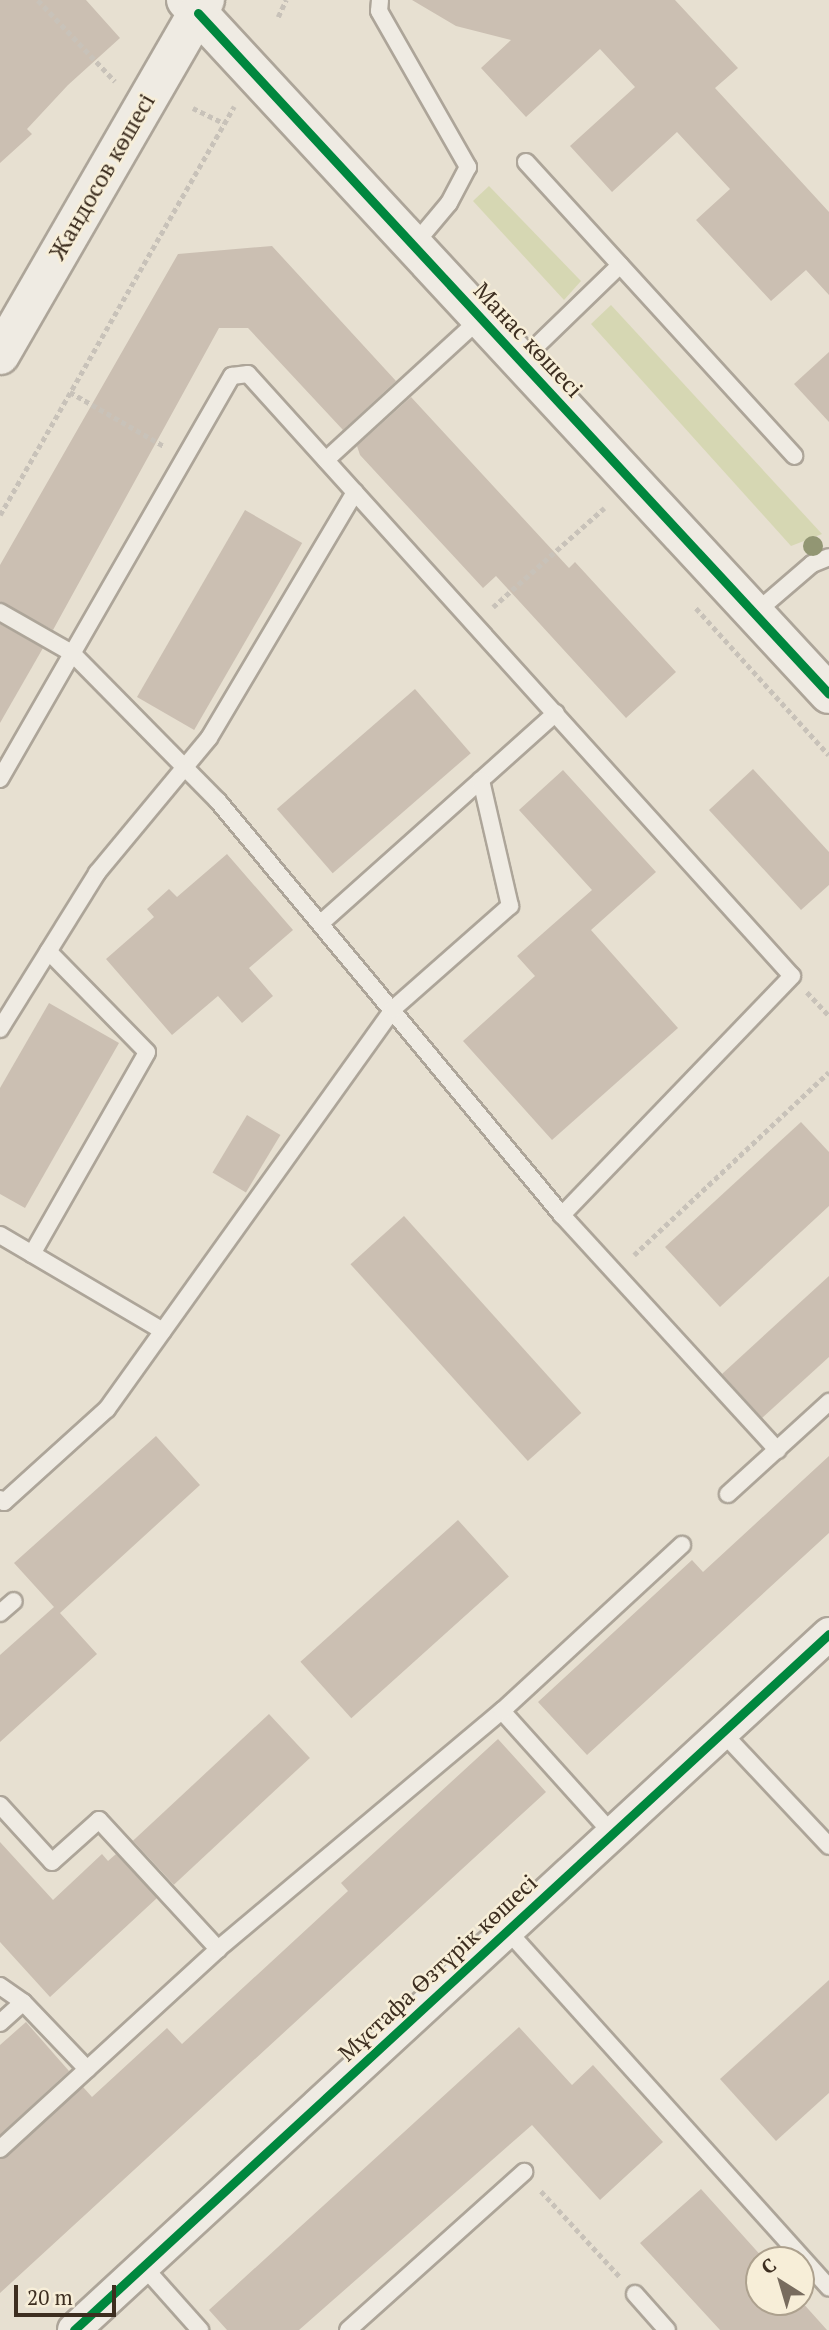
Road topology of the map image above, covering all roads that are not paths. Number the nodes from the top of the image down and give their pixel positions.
1 (380, 0) edge
2 (196, 4) edge
3 (526, 162) dead end
4 (413, 246) junction
5 (620, 265) junction
6 (481, 318) junction
7 (0, 355) edge
8 (521, 361) junction
9 (794, 456) dead end
10 (326, 460) junction
11 (355, 492) junction
12 (829, 557) edge
13 (0, 612) edge
14 (755, 613) junction
15 (72, 653) junction
16 (829, 694) edge
17 (556, 713) junction
18 (183, 765) junction
19 (0, 779) edge
20 (481, 780) junction
21 (321, 923) junction
22 (48, 951) junction
23 (393, 1009) junction
24 (0, 1029) edge
25 (562, 1215) junction
26 (0, 1235) edge
27 (32, 1254) junction
28 (163, 1331) junction
29 (829, 1402) edge
30 (777, 1450) junction
31 (728, 1494) dead end
32 (0, 1499) edge
33 (682, 1545) dead end
34 (13, 1601) dead end
35 (0, 1613) edge
36 (829, 1634) edge
37 (502, 1711) junction
38 (722, 1732) junction
39 (0, 1805) edge
40 (612, 1833) junction
41 (829, 1846) edge
42 (507, 1930) junction
43 (218, 1949) junction
44 (0, 1986) edge
45 (23, 2002) junction
46 (0, 2023) edge
47 (87, 2069) junction
48 (0, 2149) edge
49 (524, 2172) road end
50 (143, 2266) junction
51 (829, 2287) edge
52 (635, 2294) road end
53 (74, 2330) edge
54 (201, 2330) edge
55 (348, 2330) edge
56 (667, 2330) edge

1 - 4 lane
2 - 4 street, Манас көшесі
2 - 7 street, Жандосов көшесі
3 - 5 lane
4 - 6 street, Манас көшесі
5 - 8 lane
5 - 9 lane
6 - 8 street, Манас көшесі
6 - 10 lane
8 - 14 street, Манас көшесі
10 - 11 lane
10 - 15 lane
11 - 17 lane
11 - 18 lane
12 - 14 lane
13 - 15 lane
14 - 16 street, Манас көшесі
15 - 18 lane
15 - 19 lane
17 - 20 lane
17 - 25 lane
18 - 21 lane
18 - 22 lane
20 - 21 lane
20 - 23 lane
21 - 23 lane
22 - 24 lane
22 - 27 lane
23 - 25 lane
23 - 28 lane
25 - 30 lane
26 - 27 lane
27 - 28 lane
28 - 32 lane
29 - 30 lane
30 - 31 lane
33 - 37 lane
34 - 35 lane
36 - 38 street, Мұстафа Өзтүрік көшесі
37 - 40 lane
37 - 43 lane
38 - 40 street, Мұстафа Өзтүрік көшесі
38 - 41 lane
39 - 43 lane
40 - 42 street, Мұстафа Өзтүрік көшесі
42 - 50 street, Мұстафа Өзтүрік көшесі
42 - 51 lane
43 - 47 lane
44 - 45 lane
45 - 46 lane
45 - 47 lane
47 - 48 lane
49 - 55 lane
50 - 53 street, Мұстафа Өзтүрік көшесі
50 - 54 lane
52 - 56 lane

